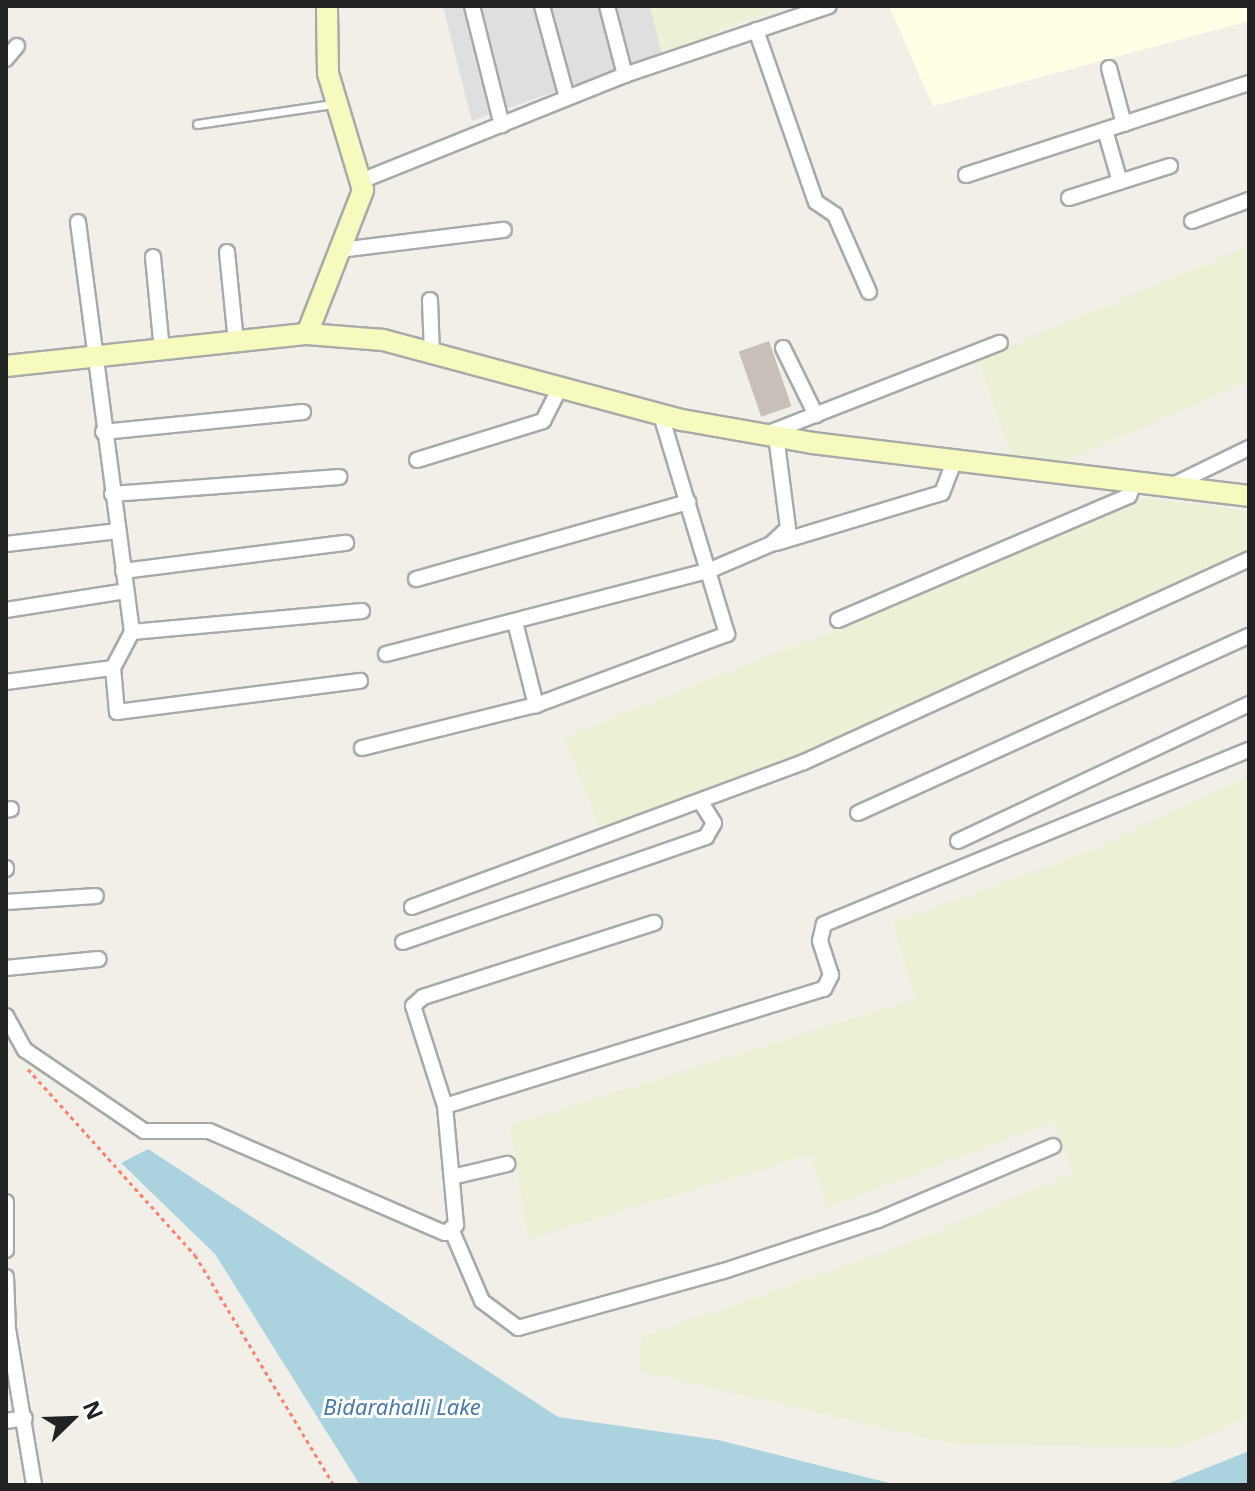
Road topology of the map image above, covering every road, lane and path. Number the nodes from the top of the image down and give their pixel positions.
1 (327, 6) edge
2 (472, 6) edge
3 (542, 6) edge
4 (607, 6) edge
5 (829, 6) edge
6 (756, 30) junction
7 (17, 46) dead end
8 (6, 59) edge
9 (1109, 68) dead end
10 (625, 75) junction
11 (1249, 83) edge
12 (567, 98) junction
13 (338, 104) junction
14 (197, 124) dead end
15 (1124, 124) junction
16 (502, 125) junction
17 (1105, 130) junction
18 (1170, 166) dead end
19 (966, 175) dead end
20 (361, 181) junction
21 (1120, 182) junction
22 (1069, 198) dead end
23 (1249, 200) edge
24 (1192, 221) dead end
25 (78, 222) dead end
26 (504, 230) dead end
27 (340, 250) junction
28 (227, 252) dead end
29 (153, 257) dead end
30 (869, 292) dead end
31 (430, 300) dead end
32 (307, 334) junction
33 (236, 342) junction
34 (1000, 343) dead end
35 (783, 348) dead end
36 (162, 351) junction
37 (432, 354) junction
38 (6, 356) edge
39 (98, 359) junction
40 (6, 366) edge
41 (560, 388) junction
42 (303, 412) dead end
43 (661, 415) junction
44 (816, 415) junction
45 (103, 432) junction
46 (771, 436) junction
47 (1249, 448) edge
48 (417, 460) dead end
49 (954, 461) junction
50 (339, 477) dead end
51 (1134, 482) junction
52 (1171, 486) junction
53 (112, 494) junction
54 (1249, 496) edge
55 (688, 502) junction
56 (118, 531) junction
57 (346, 543) dead end
58 (6, 544) edge
59 (771, 544) junction
60 (1249, 559) edge
61 (123, 571) junction
62 (708, 571) junction
63 (416, 579) dead end
64 (126, 591) junction
65 (6, 610) edge
66 (362, 611) dead end
67 (838, 620) dead end
68 (515, 622) junction
69 (132, 632) junction
70 (1249, 636) edge
71 (386, 654) dead end
72 (113, 668) junction
73 (360, 681) dead end
74 (6, 682) edge
75 (1249, 704) edge
76 (536, 705) junction
77 (362, 748) dead end
78 (1249, 750) edge
79 (700, 801) junction
80 (858, 813) dead end
81 (958, 841) dead end
82 (96, 896) dead end
83 (6, 902) edge
84 (412, 907) dead end
85 (654, 923) dead end
86 (403, 942) dead end
87 (99, 959) dead end
88 (6, 968) edge
89 (6, 1016) edge
90 (25, 1050) junction
91 (445, 1106) junction
92 (1053, 1146) dead end
93 (507, 1164) dead end
94 (452, 1177) junction
95 (6, 1202) edge
96 (452, 1231) junction
97 (6, 1250) edge
98 (6, 1277) edge
99 (25, 1418) junction
100 (6, 1421) edge
101 (34, 1485) edge
102 (334, 1485) edge

1 - 13 main road
2 - 16 street
3 - 12 street
4 - 10 street
5 - 6 street
6 - 10 street
6 - 30 street
7 - 8 street
9 - 15 street
10 - 12 street
11 - 15 street
12 - 16 street
13 - 14 lane
13 - 20 main road
15 - 17 street
16 - 20 street
17 - 19 street
17 - 21 street
18 - 21 street
20 - 27 main road
21 - 22 street
23 - 24 street
25 - 39 street
26 - 27 street
27 - 32 main road
28 - 33 street
29 - 36 street
31 - 37 street
32 - 33 main road
32 - 37 main road
33 - 36 main road
34 - 44 street
35 - 44 street
36 - 39 main road
37 - 41 main road
38 - 40 street
39 - 40 main road
39 - 45 street
41 - 43 main road
41 - 48 street
42 - 45 street
43 - 46 main road
43 - 55 street
44 - 46 street
45 - 53 street
46 - 49 main road
46 - 59 street
47 - 52 street
49 - 51 main road
49 - 59 street
50 - 53 street
51 - 52 main road
51 - 67 street
52 - 54 main road
53 - 56 street
55 - 62 street
55 - 63 street
56 - 58 street
56 - 61 street
57 - 61 street
59 - 62 street
60 - 79 street
61 - 64 street
62 - 68 street
62 - 76 street
64 - 65 street
64 - 69 street
66 - 69 street
68 - 71 street
68 - 76 street
69 - 72 street
70 - 80 street
72 - 73 street
72 - 74 street
75 - 81 street
76 - 77 street
78 - 91 street
79 - 84 street
79 - 86 street
82 - 83 street
85 - 91 street
87 - 88 street
89 - 90 street
90 - 96 street
90 - 102 path
91 - 94 street
92 - 96 street
93 - 94 street
94 - 96 street
95 - 97 street
98 - 99 street
99 - 100 street
99 - 101 street

